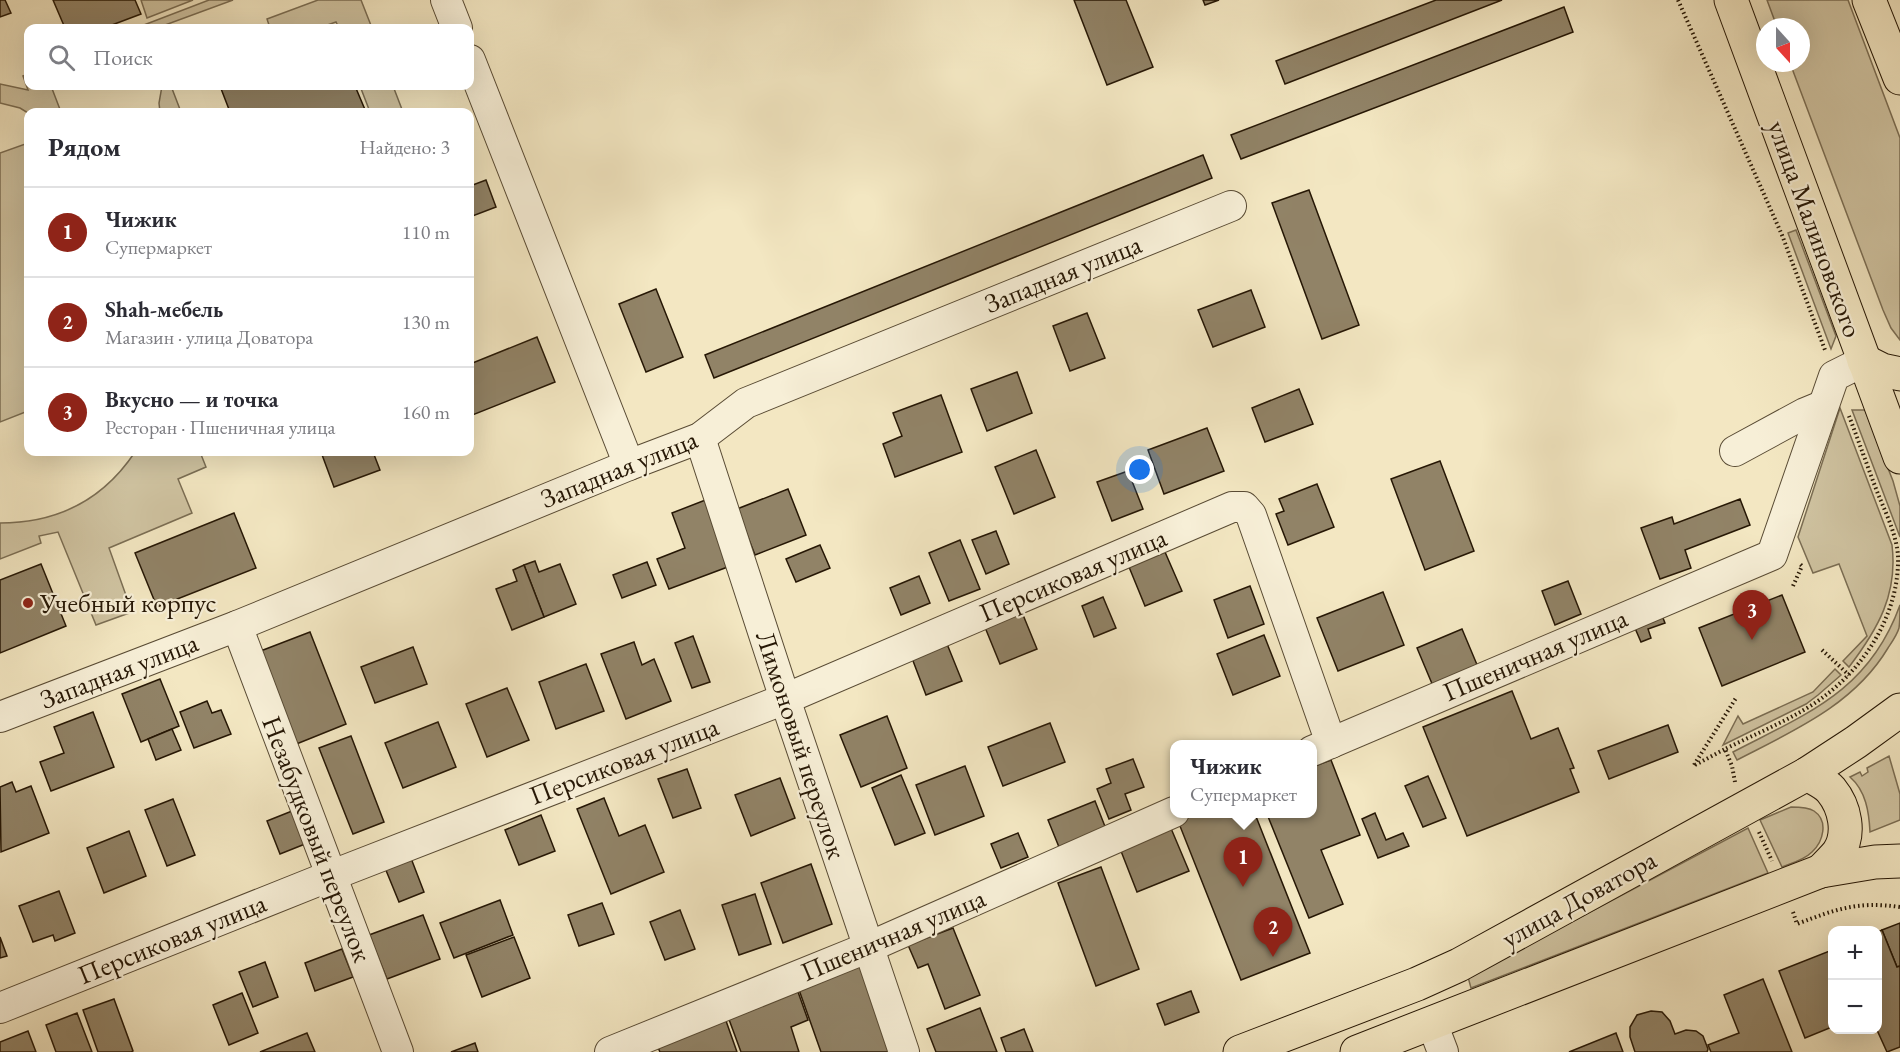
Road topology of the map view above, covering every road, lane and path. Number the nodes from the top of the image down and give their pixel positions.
1 (1731, 0) edge
2 (1869, 0) edge
3 (474, 70) edge
4 (1900, 78) edge
5 (1231, 206) dead end
6 (1864, 361) junction
7 (1900, 374) edge
8 (1822, 406) junction
9 (700, 438) junction
10 (1735, 451) dead end
11 (1900, 457) edge
12 (628, 465) junction
13 (237, 626) junction
14 (1822, 650) dead end
15 (1849, 675) dead end
16 (1736, 698) dead end
17 (785, 699) junction
18 (1900, 710) edge
19 (0, 717) edge
20 (1322, 747) edge
21 (1725, 749) dead end
22 (1807, 774) junction
23 (1747, 807) junction
24 (1170, 814) edge
25 (1900, 861) edge
26 (1821, 871) junction
27 (330, 876) junction
28 (1782, 885) junction
29 (1900, 907) edge
30 (869, 947) junction
31 (0, 1008) edge
32 (1438, 1038) edge
33 (398, 1052) edge
34 (610, 1052) edge
35 (904, 1052) edge
36 (1240, 1052) edge
37 (1357, 1052) edge

1 - 6 main road, улица Малиновского
2 - 4 main road
3 - 12 street
5 - 9 street, Западная улица
6 - 7 main road
6 - 8 street
6 - 11 main road, улица Малиновского
8 - 10 street
8 - 20 street, Пшеничная улица
9 - 12 street, Западная улица
9 - 17 street, Лимоновый переулок
12 - 13 street, Западная улица
13 - 19 street, Западная улица
13 - 27 street, Незабудковый переулок
14 - 15 path
16 - 21 path
17 - 20 street, Персиковая улица
17 - 27 street, Персиковая улица
17 - 30 street, Лимоновый переулок
18 - 22 main road, улица Доватора
22 - 23 main road, улица Доватора
22 - 26 main road
23 - 28 path
23 - 36 main road, улица Доватора
24 - 30 street, Пшеничная улица
25 - 26 main road, улица Доватора
26 - 28 main road, улица Доватора
27 - 31 street, Персиковая улица
27 - 33 street, Незабудковый переулок
28 - 29 path
28 - 32 main road, улица Доватора
30 - 34 street, Пшеничная улица
30 - 35 street, Лимоновый переулок
32 - 37 main road, улица Доватора

